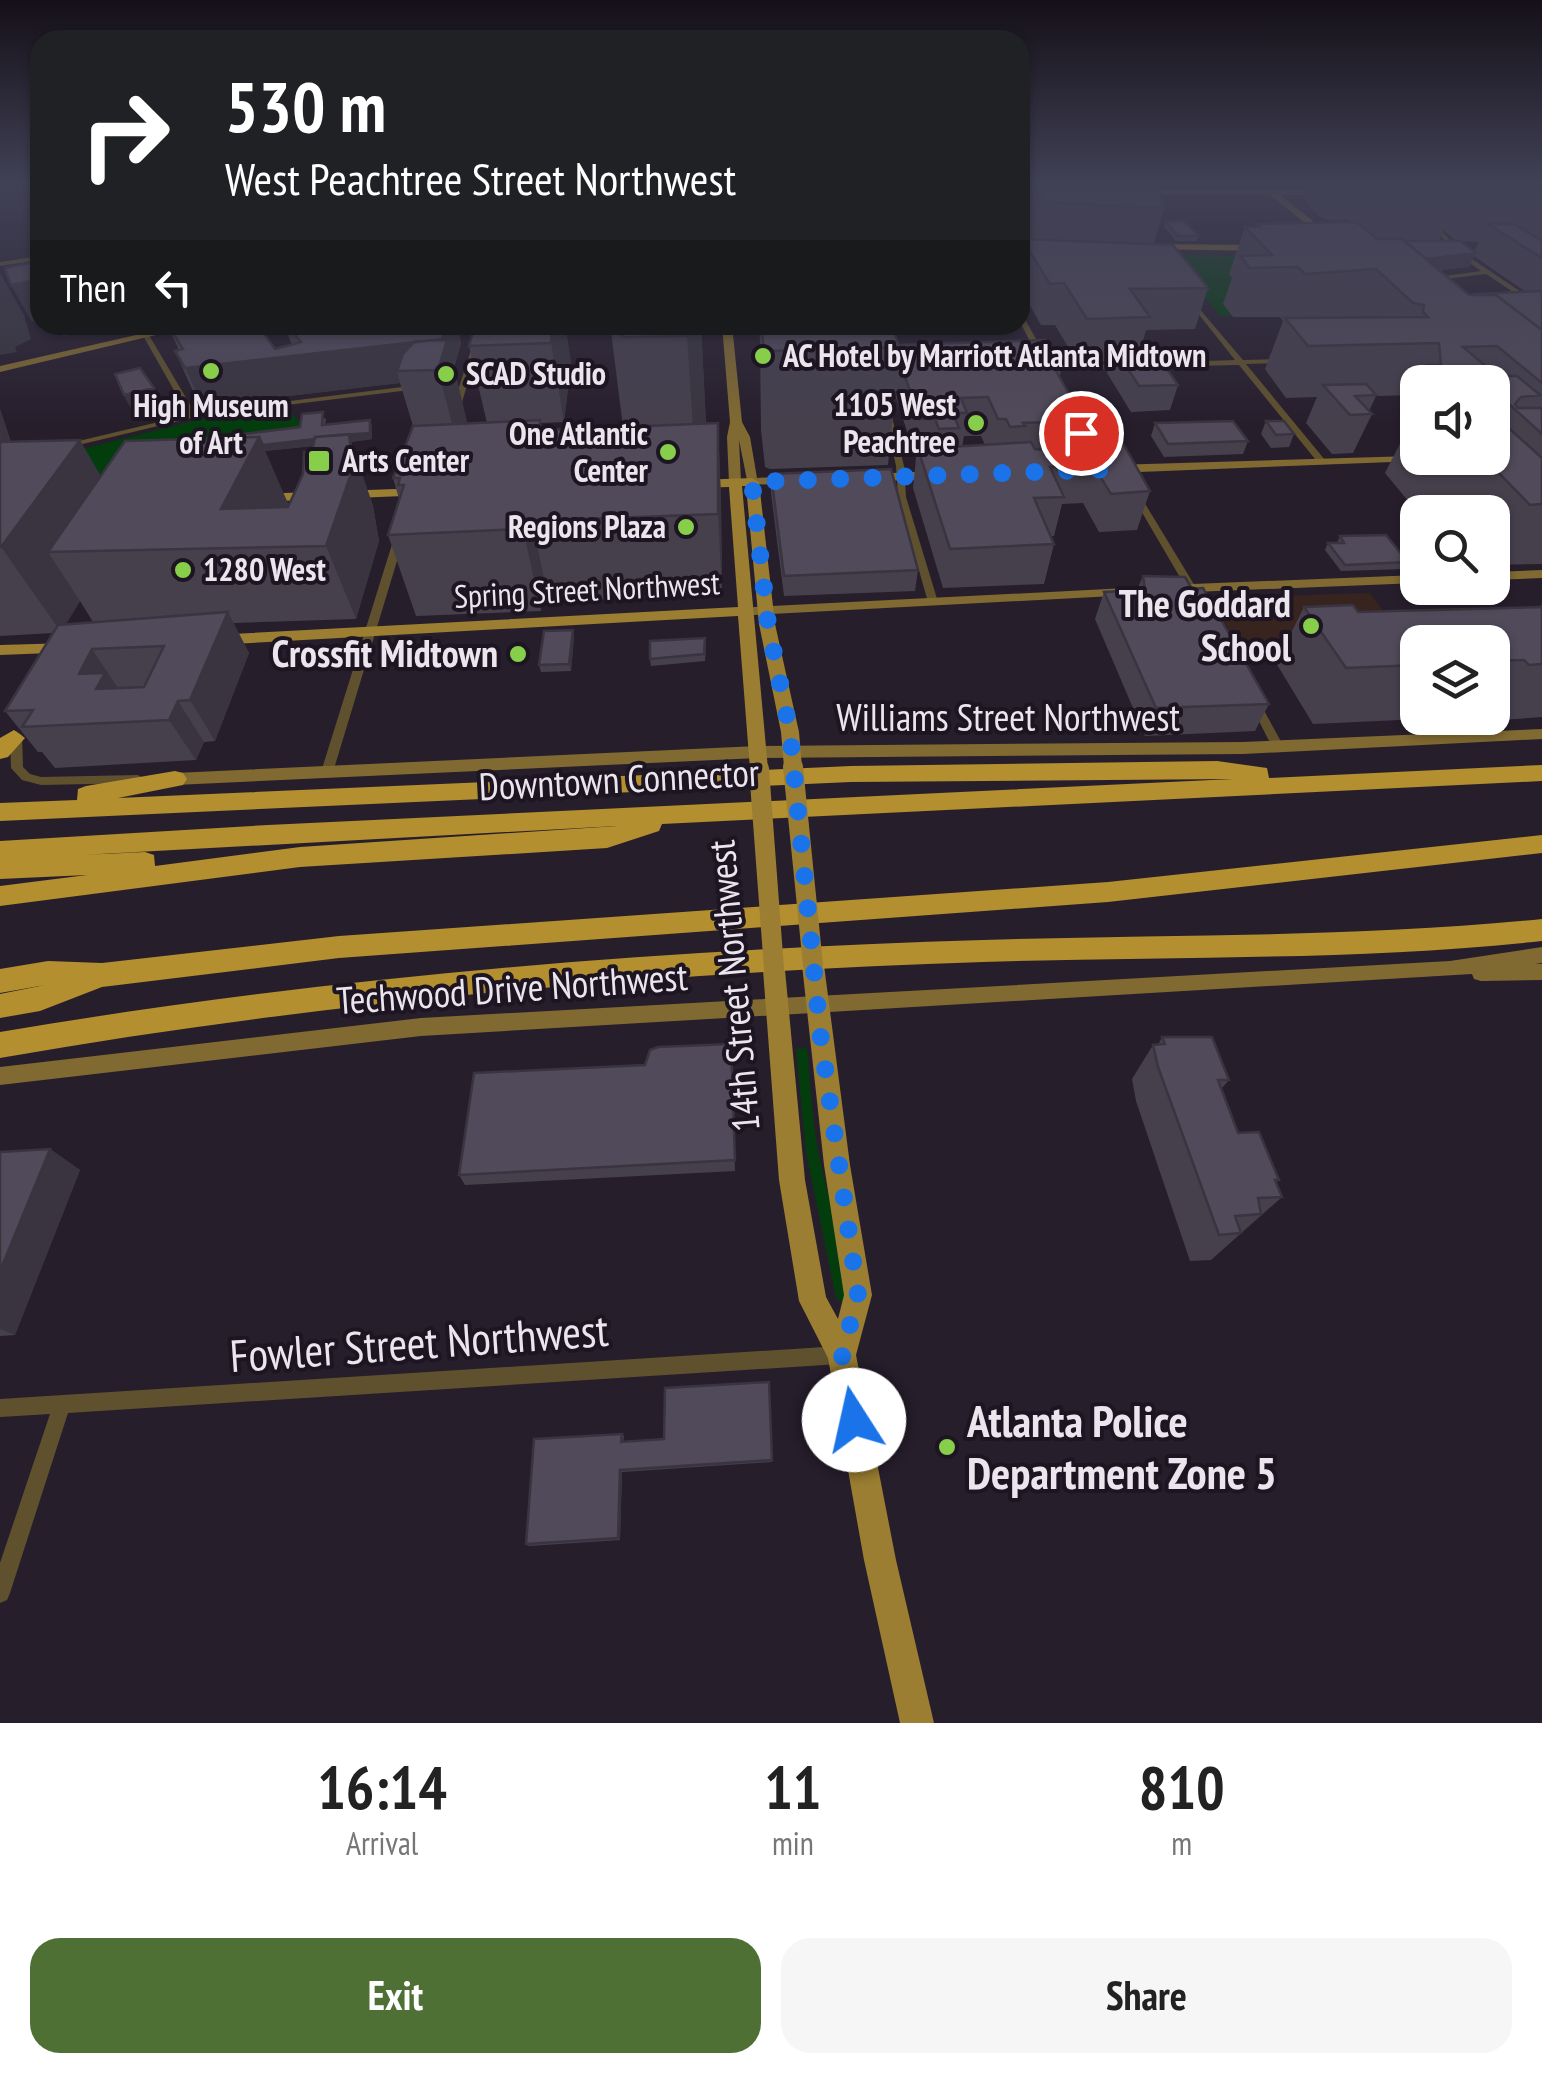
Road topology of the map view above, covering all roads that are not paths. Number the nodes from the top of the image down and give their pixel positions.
1 (1479, 264) edge
2 (1488, 272) junction
3 (1417, 283) edge
4 (1187, 297) edge
5 (1542, 309) edge
6 (124, 335) edge
7 (146, 335) edge
8 (479, 335) edge
9 (728, 335) edge
10 (1030, 335) edge
11 (1303, 361) edge
12 (1240, 362) junction
13 (0, 368) edge
14 (1048, 368) junction
15 (1036, 370) edge
16 (466, 382) junction
17 (453, 383) dead end
18 (1056, 384) edge
19 (424, 386) edge
20 (885, 406) edge
21 (1069, 410) edge
22 (192, 415) junction
23 (453, 417) dead end
24 (54, 450) edge
25 (1400, 460) edge
26 (1322, 462) junction
27 (1088, 470) edge
28 (1120, 473) junction
29 (955, 475) edge
30 (902, 477) junction
31 (858, 478) edge
32 (805, 480) edge
33 (744, 482) junction
34 (689, 484) edge
35 (407, 486) junction
36 (1131, 487) edge
37 (440, 492) edge
38 (231, 499) edge
39 (400, 510) edge
40 (400, 524) edge
41 (1542, 574) edge
42 (1510, 575) edge
43 (1400, 580) edge
44 (1193, 592) junction
45 (933, 602) junction
46 (766, 610) junction
47 (746, 612) junction
48 (368, 632) junction
49 (191, 641) edge
50 (95, 646) edge
51 (0, 650) edge
52 (1250, 696) edge
53 (1542, 734) edge
54 (12, 737) edge
55 (1278, 747) junction
56 (792, 759) junction
57 (758, 760) junction
58 (326, 772) junction
59 (1542, 774) edge
60 (174, 779) junction
61 (1338, 782) junction
62 (0, 811) edge
63 (682, 814) junction
64 (1542, 844) edge
65 (0, 851) edge
66 (300, 857) junction
67 (0, 869) edge
68 (0, 896) edge
69 (1542, 930) edge
70 (1542, 955) edge
71 (1450, 969) junction
72 (1542, 972) edge
73 (102, 975) junction
74 (0, 980) edge
75 (0, 1006) edge
76 (818, 1006) junction
77 (777, 1007) junction
78 (0, 1045) edge
79 (0, 1076) edge
80 (842, 1355) junction
81 (62, 1404) junction
82 (0, 1408) edge
83 (0, 1593) edge
84 (917, 1723) edge

1 - 2 street
2 - 3 street
2 - 5 street
4 - 12 street
6 - 13 main road
7 - 22 street
8 - 16 street
9 - 33 main road
10 - 14 street
11 - 12 street
12 - 14 street
12 - 26 street
14 - 15 street
14 - 18 street
16 - 17 street
16 - 23 street
19 - 22 street
20 - 30 street
21 - 28 street
22 - 24 street
25 - 26 main road
26 - 28 main road
27 - 28 main road
29 - 30 main road
30 - 31 main road
30 - 45 street
32 - 33 main road
33 - 34 main road
33 - 46 main road, 14th Street Northwest
33 - 47 main road, 14th Street Northwest
35 - 37 main road
35 - 38 main road
35 - 39 street
36 - 44 street
40 - 48 street
41 - 42 main road
43 - 44 main road, Spring Street Northwest
44 - 45 main road, Spring Street Northwest
45 - 46 main road, Spring Street Northwest
46 - 47 main road, Spring Street Northwest
46 - 56 main road, 14th Street Northwest
47 - 48 main road, Spring Street Northwest
47 - 57 main road, 14th Street Northwest
48 - 49 main road, Spring Street Northwest
48 - 58 street
50 - 51 main road
52 - 55 street
53 - 55 main road, Williams Street Northwest
54 - 60 street
55 - 56 main road, Williams Street Northwest
56 - 57 main road, Williams Street Northwest
56 - 76 main road, 14th Street Northwest, bridge
57 - 58 main road, Williams Street Northwest
57 - 77 main road, 14th Street Northwest, bridge
58 - 60 main road, Williams Street Northwest
59 - 61 highway, Downtown Connector
60 - 62 highway
61 - 62 highway
61 - 63 highway, Downtown Connector
63 - 65 highway, Downtown Connector
63 - 66 highway
64 - 73 highway
66 - 67 highway
66 - 68 highway
69 - 78 highway
70 - 71 main road, Techwood Drive Northwest
71 - 72 main road, Techwood Drive Northwest
71 - 76 main road, Techwood Drive Northwest
73 - 74 highway
73 - 75 highway
76 - 77 main road, Techwood Drive Northwest
76 - 80 main road, 14th Street Northwest
77 - 79 main road, Techwood Drive Northwest
77 - 80 main road, 14th Street Northwest
80 - 81 street, Fowler Street Northwest
80 - 84 main road, 14th Street Northwest
81 - 82 street, Fowler Street Northwest
81 - 83 street

